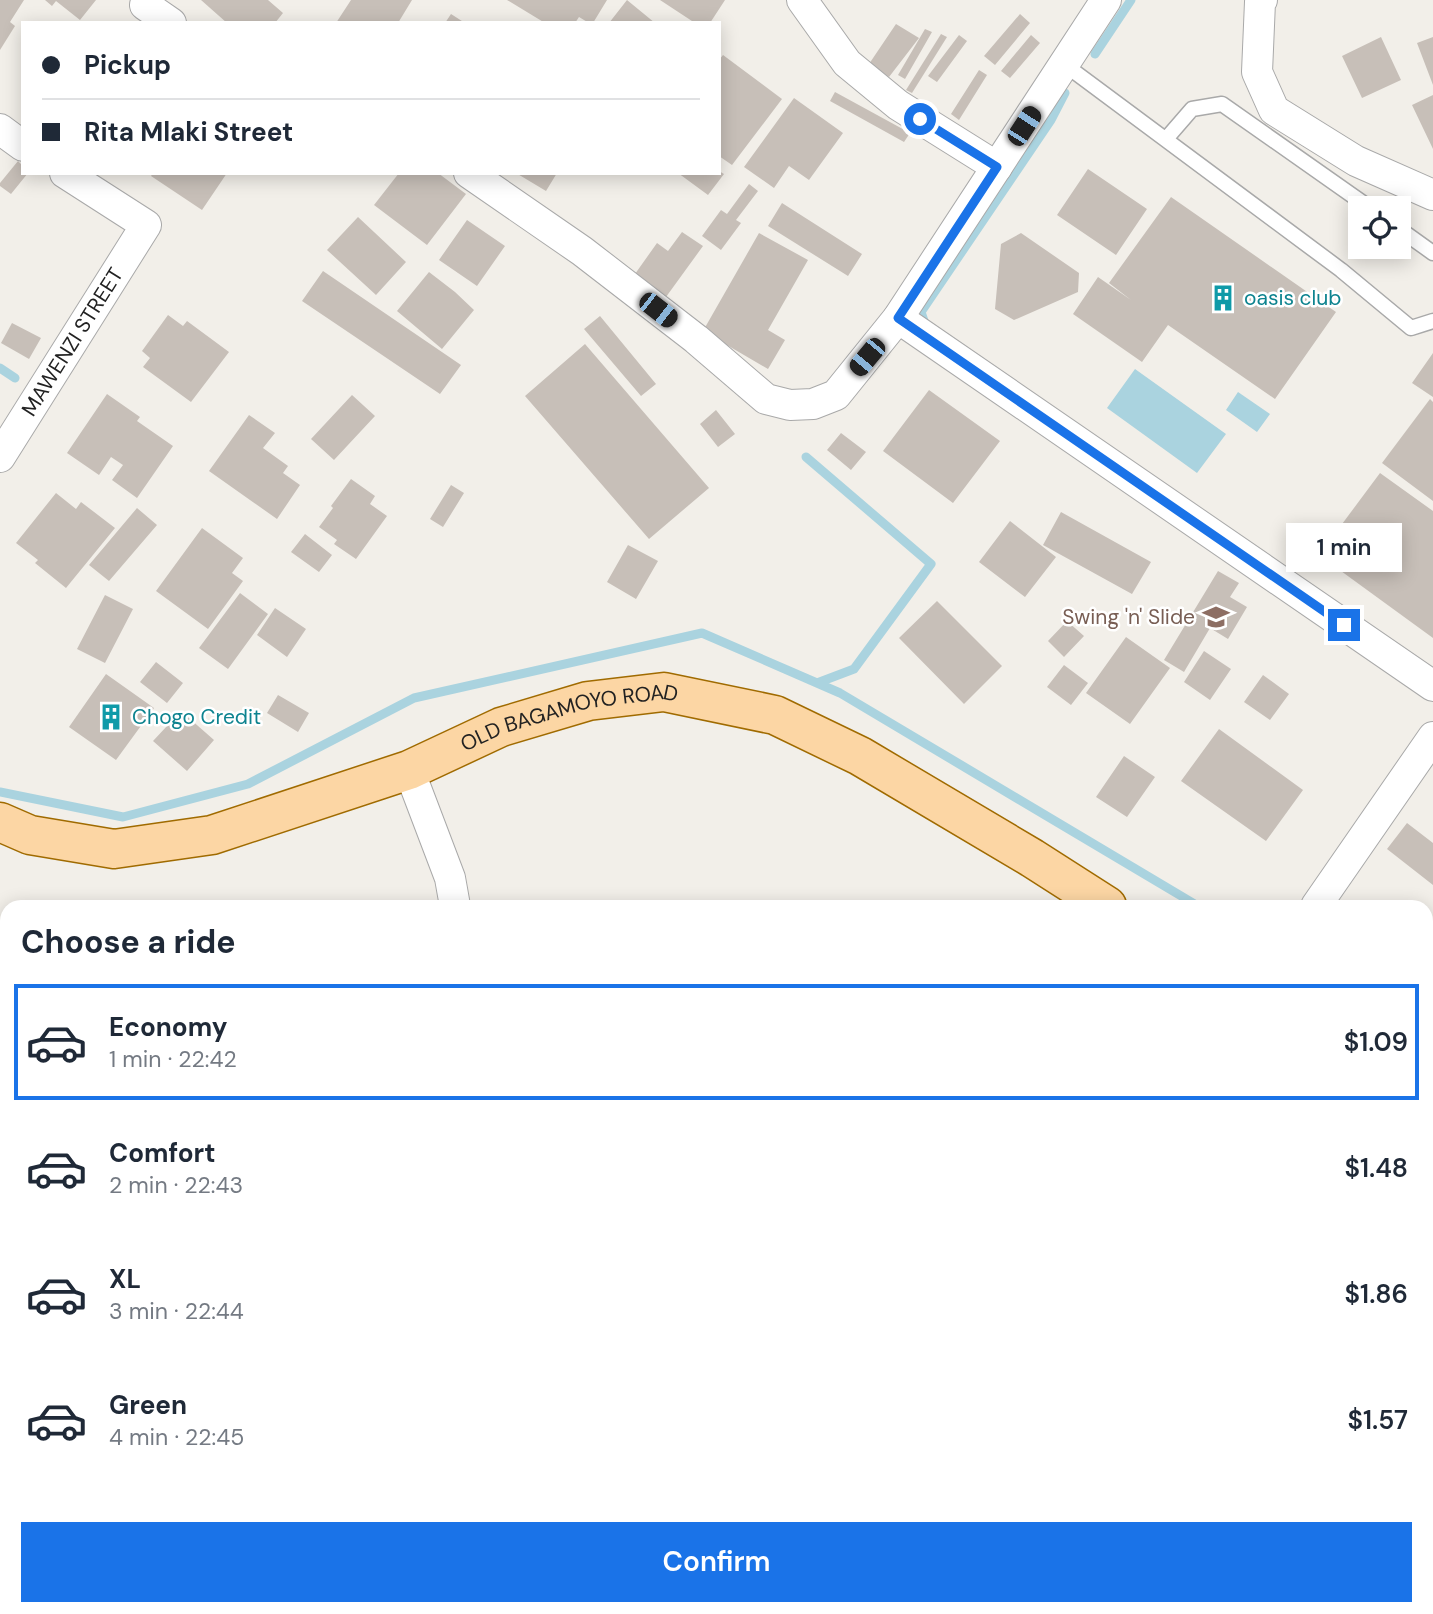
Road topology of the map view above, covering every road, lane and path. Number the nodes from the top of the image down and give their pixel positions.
1 (802, 0) edge
2 (1106, 0) edge
3 (1262, 0) edge
4 (141, 7) edge
5 (167, 21) edge
6 (1064, 64) junction
7 (0, 129) edge
8 (1166, 139) junction
9 (21, 145) edge
10 (997, 167) junction
11 (68, 175) edge
12 (471, 175) edge
13 (1433, 195) edge
14 (1353, 196) edge
15 (1411, 237) edge
16 (1433, 253) edge
17 (898, 318) junction
18 (1433, 321) edge
19 (0, 457) edge
20 (1433, 686) edge
21 (1433, 737) edge
22 (409, 770) junction
23 (0, 822) edge
24 (454, 900) edge
25 (1098, 900) edge
26 (1320, 900) edge

1 - 10 street
2 - 6 street
3 - 13 street
4 - 5 street
6 - 8 lane
6 - 10 street
7 - 9 street
8 - 14 lane
8 - 18 lane
10 - 17 street
11 - 19 street, MAWENZI STREET
12 - 17 street
15 - 16 lane
17 - 20 street
21 - 26 street
22 - 23 main road, OLD BAGAMOYO ROAD
22 - 24 street
22 - 25 main road, OLD BAGAMOYO ROAD

